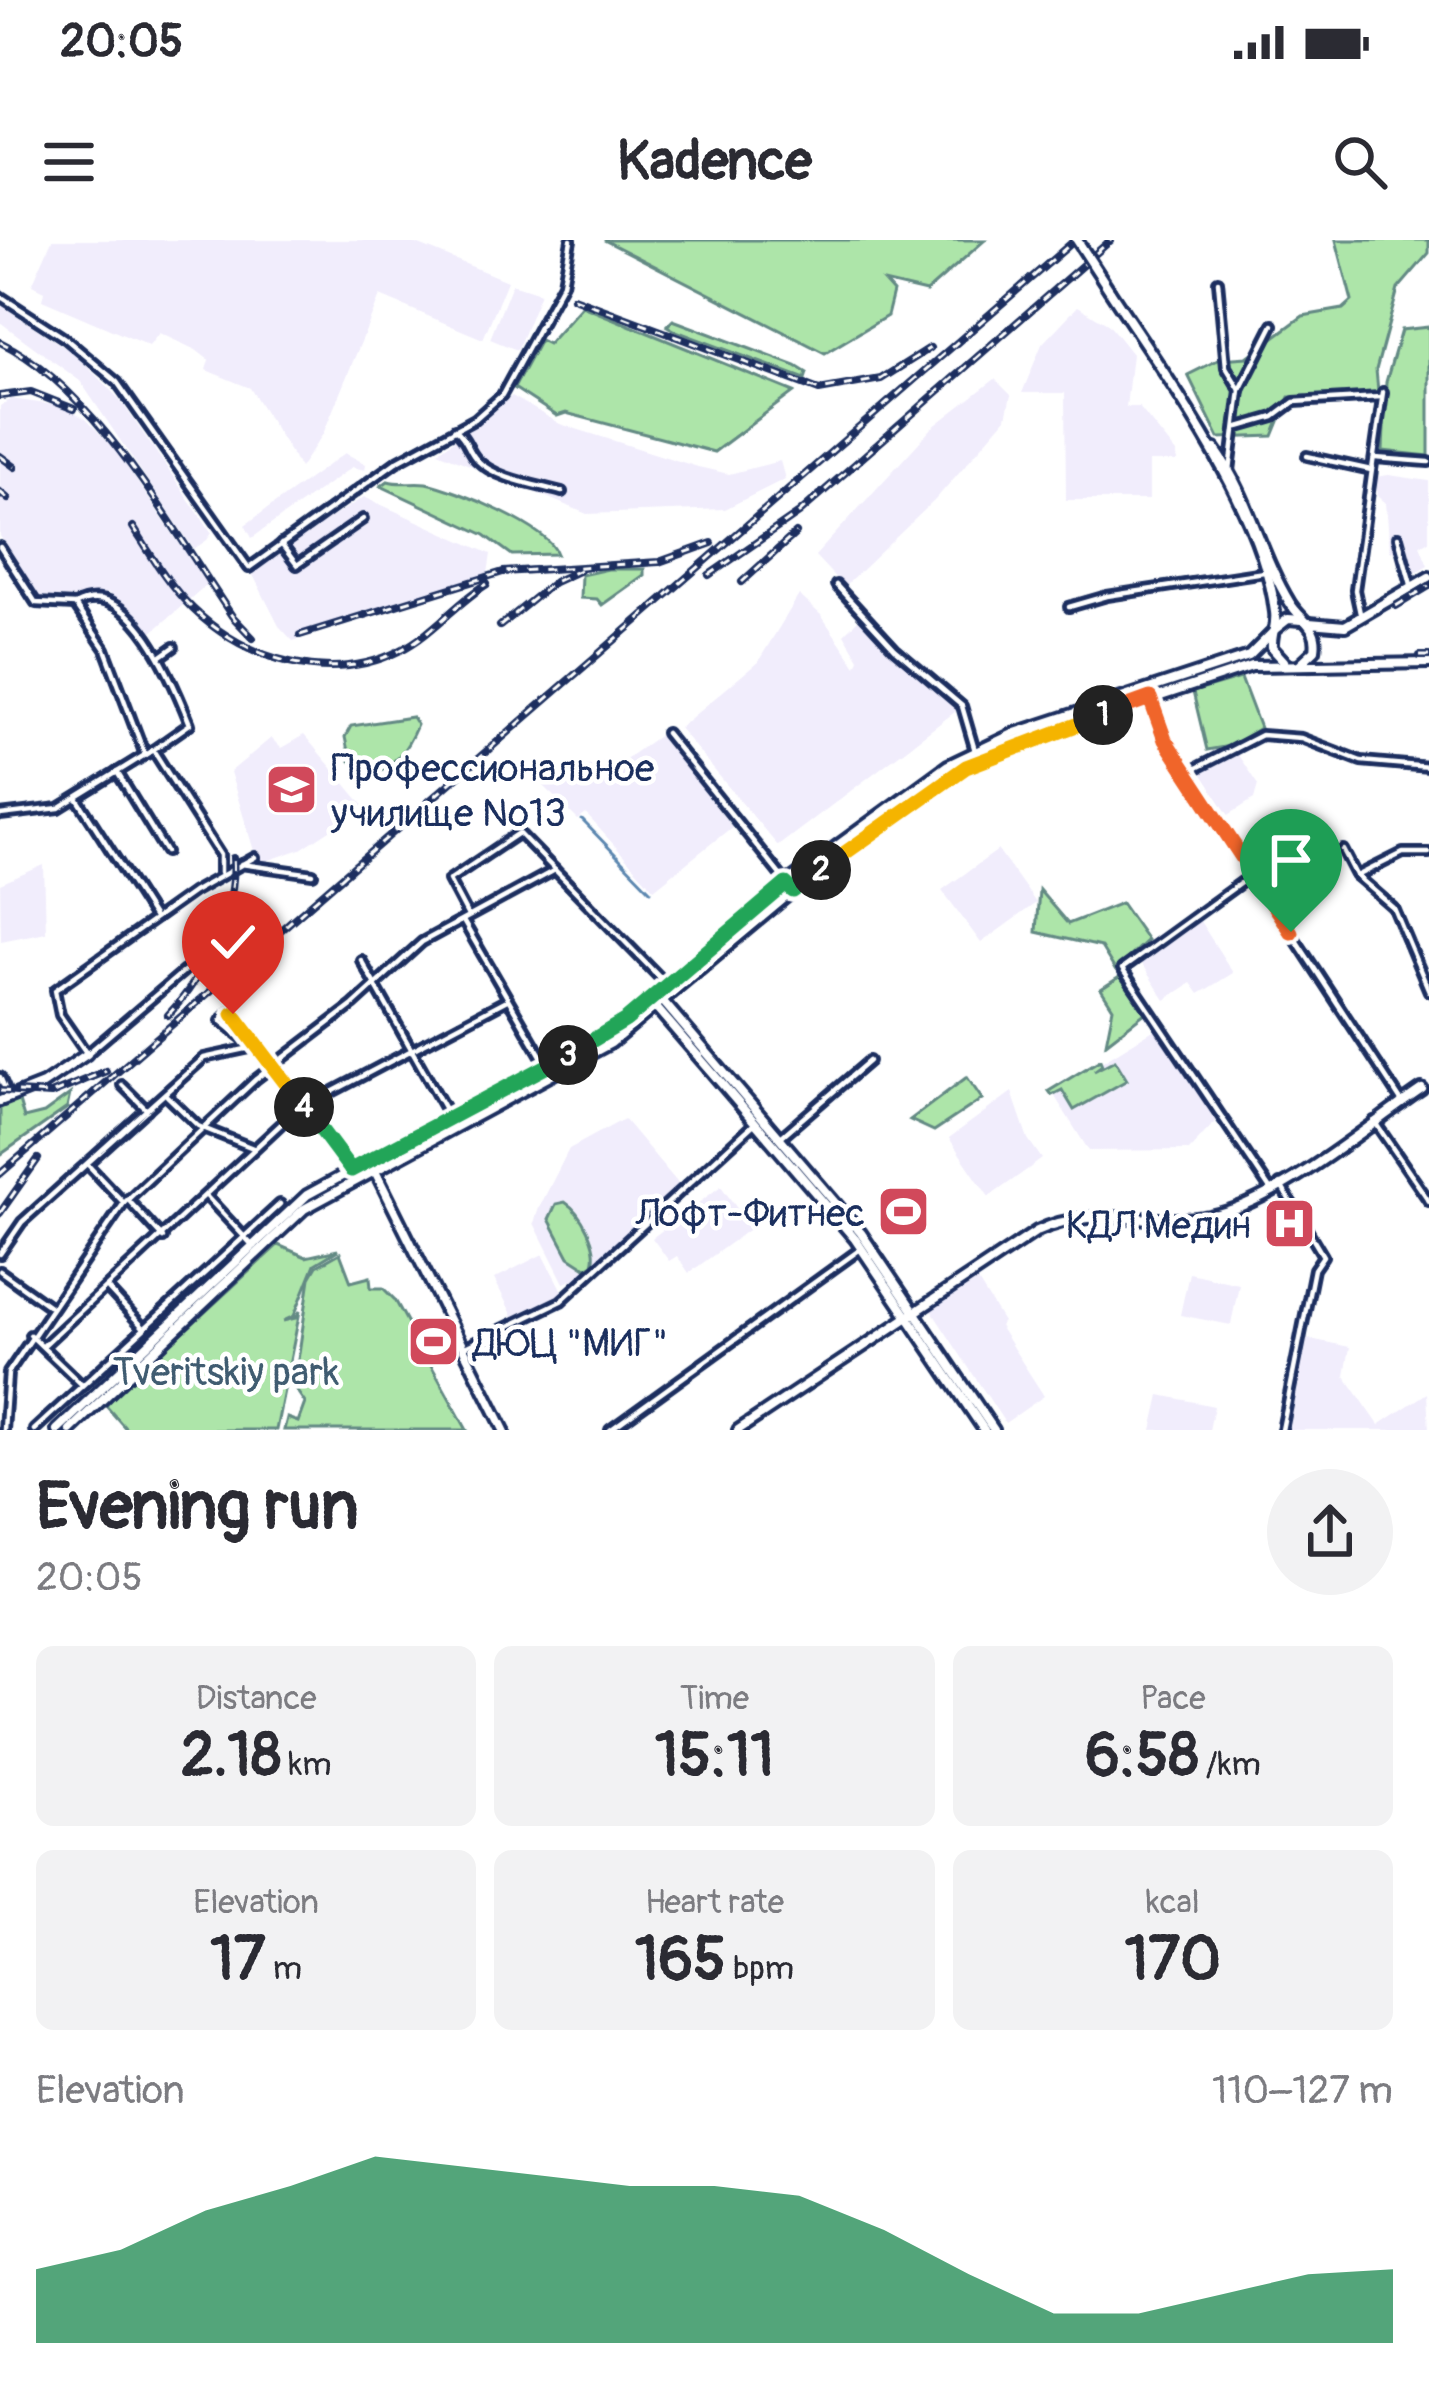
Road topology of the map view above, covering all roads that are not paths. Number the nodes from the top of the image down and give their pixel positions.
1 (571, 240) edge
2 (1077, 240) edge
3 (1218, 281) dead end
4 (0, 296) edge
5 (1273, 325) dead end
6 (1240, 390) junction
7 (1195, 422) junction
8 (1239, 427) junction
9 (455, 429) junction
10 (1307, 457) dead end
11 (1375, 458) junction
12 (1429, 462) edge
13 (1372, 470) junction
14 (1230, 471) junction
15 (562, 492) dead end
16 (364, 519) dead end
17 (1398, 537) dead end
18 (281, 544) junction
19 (0, 547) edge
20 (1265, 572) junction
21 (1429, 578) edge
22 (836, 585) dead end
23 (1412, 588) junction
24 (75, 604) junction
25 (1069, 607) dead end
26 (1361, 618) junction
27 (1306, 621) junction
28 (1350, 624) junction
29 (1273, 632) junction
30 (1316, 646) junction
31 (174, 647) dead end
32 (160, 657) junction
33 (1292, 664) junction
34 (1427, 666) edge
35 (1331, 667) junction
36 (1150, 698) junction
37 (666, 733) dead end
38 (153, 750) junction
39 (145, 755) junction
40 (976, 756) junction
41 (1429, 766) edge
42 (117, 772) junction
43 (1186, 772) junction
44 (77, 798) junction
45 (0, 815) edge
46 (1343, 850) dead end
47 (166, 852) dead end
48 (1429, 853) edge
49 (255, 857) dead end
50 (241, 864) junction
51 (555, 870) junction
52 (220, 874) junction
53 (313, 874) dead end
54 (1252, 874) junction
55 (1357, 876) junction
56 (789, 887) junction
57 (154, 918) junction
58 (466, 919) junction
59 (361, 960) dead end
60 (184, 971) dead end
61 (377, 982) junction
62 (666, 985) junction
63 (1429, 992) edge
64 (507, 1000) junction
65 (656, 1000) junction
66 (255, 1047) junction
67 (413, 1049) junction
68 (87, 1054) junction
69 (869, 1061) dead end
70 (272, 1066) junction
71 (547, 1066) junction
72 (0, 1077) edge
73 (122, 1084) dead end
74 (1426, 1087) edge
75 (167, 1096) junction
76 (4, 1100) edge
77 (1402, 1102) junction
78 (303, 1106) junction
79 (147, 1110) junction
80 (450, 1118) junction
81 (1374, 1121) junction
82 (757, 1122) junction
83 (204, 1128) junction
84 (781, 1137) junction
85 (256, 1148) junction
86 (372, 1165) junction
87 (88, 1166) junction
88 (351, 1170) junction
89 (1280, 1183) junction
90 (330, 1186) junction
91 (1270, 1189) junction
92 (207, 1197) junction
93 (1429, 1201) edge
94 (126, 1202) junction
95 (280, 1204) dead end
96 (243, 1236) junction
97 (163, 1238) junction
98 (252, 1245) junction
99 (862, 1248) junction
100 (0, 1254) edge
101 (0, 1271) edge
102 (108, 1289) junction
103 (50, 1307) junction
104 (911, 1313) junction
105 (143, 1327) junction
106 (30, 1335) junction
107 (44, 1345) junction
108 (463, 1348) junction
109 (4, 1374) edge
110 (81, 1384) junction
111 (4, 1430) edge
112 (34, 1430) edge
113 (57, 1430) edge
114 (70, 1430) edge
115 (505, 1430) edge
116 (610, 1430) edge
117 (738, 1430) edge
118 (984, 1430) edge
119 (994, 1430) edge
120 (1282, 1430) edge

1 - 9 street
2 - 7 main road, bridge
3 - 6 street
4 - 18 street
5 - 6 street
6 - 8 street
7 - 14 main road
7 - 20 main road
8 - 11 street
8 - 14 street
9 - 15 street
9 - 18 street
10 - 13 street
11 - 12 street
11 - 13 street
13 - 26 street
14 - 27 main road
16 - 18 street
17 - 23 street
19 - 24 street
20 - 25 street
20 - 29 main road
21 - 23 main road
22 - 40 street
23 - 26 main road
24 - 32 street
24 - 39 street
26 - 28 main road
27 - 28 main road
27 - 29 main road
27 - 30 main road
28 - 30 main road
29 - 33 main road
29 - 40 main road
30 - 33 main road
30 - 35 main road
31 - 32 street
32 - 38 street
33 - 35 main road
33 - 36 main road
34 - 35 main road
36 - 40 main road
36 - 43 street
37 - 56 street
38 - 39 street
38 - 52 street
39 - 42 street
40 - 56 main road
41 - 43 street
42 - 44 street
42 - 47 street
43 - 54 street
44 - 45 street
44 - 57 street
46 - 55 street
48 - 55 street
49 - 50 street
50 - 52 street
50 - 53 street
51 - 58 street
51 - 58 street
51 - 62 street
52 - 57 street
54 - 77 street
54 - 91 street
55 - 63 street
56 - 62 main road
56 - 65 main road
57 - 68 street
58 - 61 street
58 - 64 street
59 - 61 street
60 - 68 street
61 - 67 street
61 - 70 street
62 - 65 main road
64 - 67 street
64 - 71 street
65 - 71 main road
65 - 82 main road
65 - 84 main road
65 - 86 main road
66 - 66 street
66 - 70 street
66 - 75 street
67 - 78 street
67 - 80 street
68 - 76 main road
69 - 84 street
70 - 78 street
70 - 83 street
71 - 80 main road
72 - 76 street
73 - 79 street
74 - 77 main road
75 - 79 street
75 - 83 street
77 - 81 main road
78 - 85 street
78 - 88 street
79 - 87 street
80 - 86 main road
81 - 89 main road
81 - 93 street
82 - 99 main road
82 - 108 street
83 - 85 street
83 - 94 street
84 - 104 main road
85 - 92 street
86 - 88 main road
86 - 90 main road
86 - 108 main road
87 - 94 street
87 - 100 street
88 - 90 main road
89 - 91 main road
89 - 120 street
90 - 98 main road
90 - 114 main road
91 - 104 main road
92 - 96 street
92 - 97 street
94 - 97 street
94 - 103 street
95 - 96 street
96 - 98 street
96 - 105 street
97 - 102 street
98 - 113 main road
99 - 104 main road
99 - 116 street
101 - 103 street
102 - 105 street
102 - 107 street
103 - 106 street
104 - 117 main road
104 - 118 main road
104 - 119 main road
105 - 110 street
106 - 107 street
106 - 109 street
107 - 110 street
108 - 115 main road
109 - 111 street
110 - 112 street

